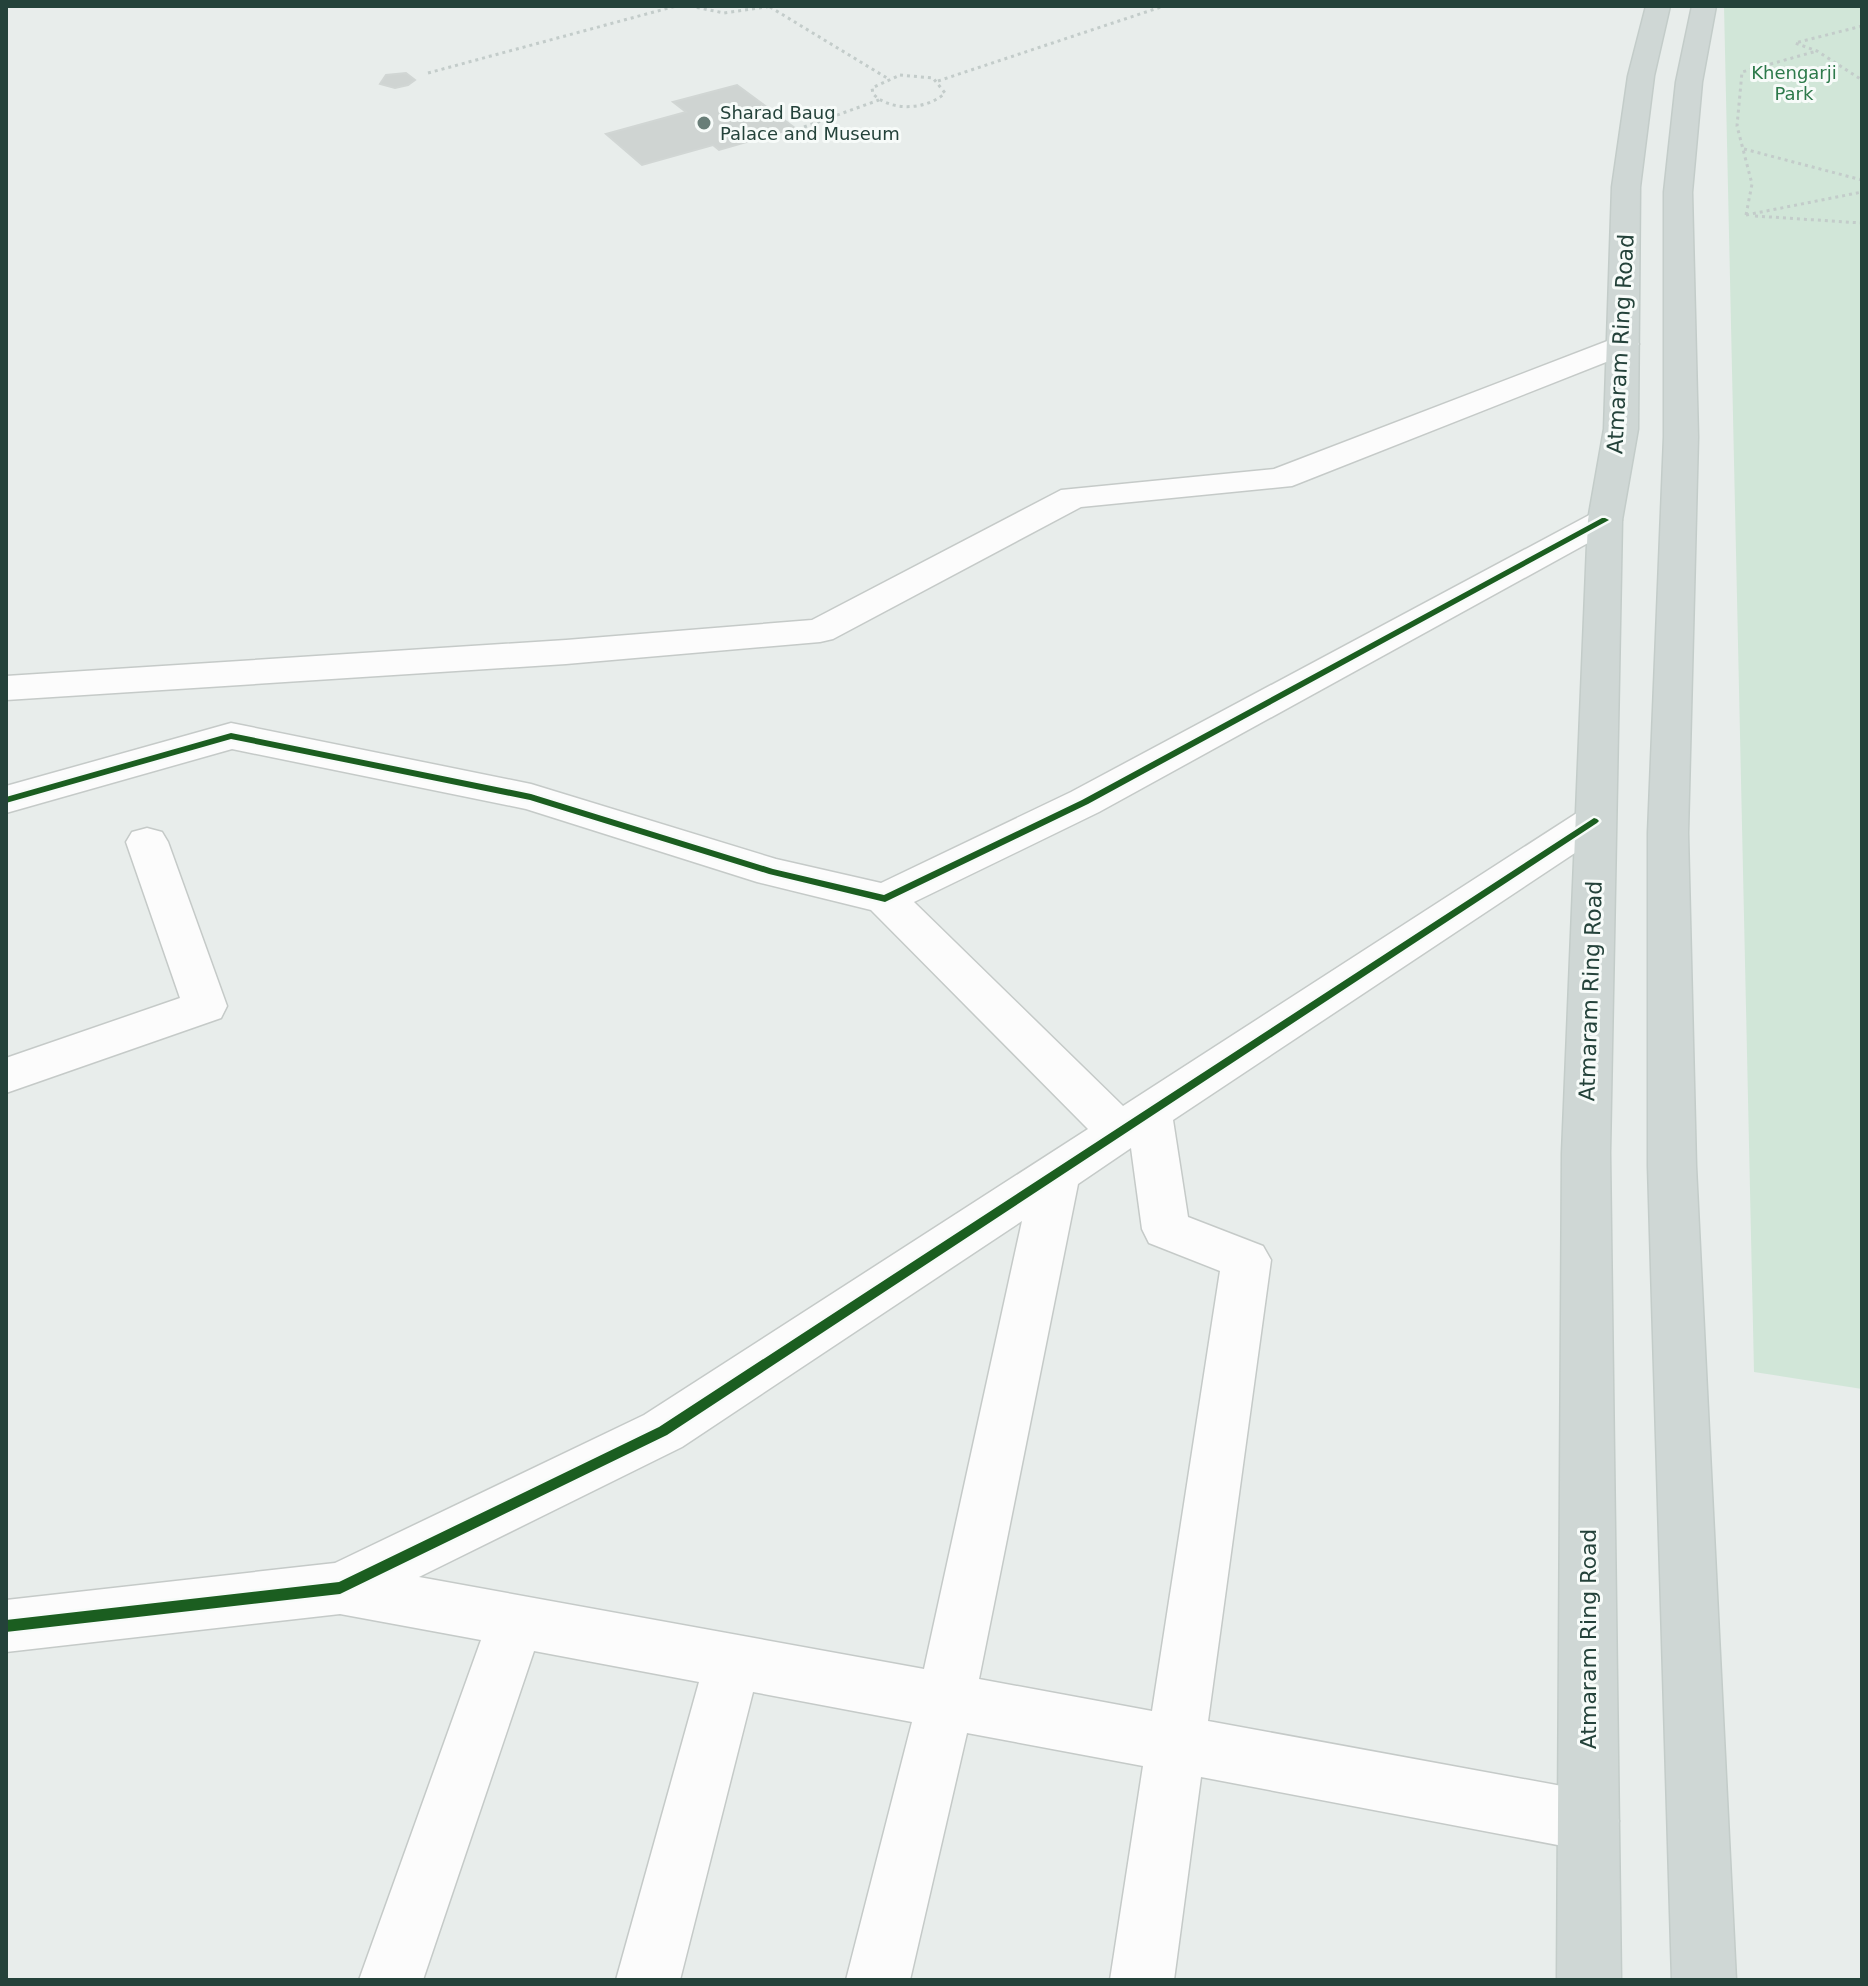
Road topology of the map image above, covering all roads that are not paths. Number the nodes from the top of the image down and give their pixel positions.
1 (1658, 6) edge
2 (1704, 6) edge
3 (1623, 344) junction
4 (1605, 520) junction
5 (6, 688) edge
6 (6, 800) edge
7 (1594, 821) junction
8 (147, 842) dead end
9 (885, 899) junction
10 (6, 1076) edge
11 (1135, 1122) junction
12 (1056, 1174) junction
13 (340, 1588) junction
14 (516, 1621) junction
15 (6, 1626) edge
16 (733, 1661) junction
17 (946, 1701) junction
18 (1175, 1744) junction
19 (1589, 1821) junction
20 (391, 1980) edge
21 (648, 1980) edge
22 (878, 1980) edge
23 (1142, 1980) edge
24 (1589, 1980) edge
25 (1704, 1980) edge

1 - 3 main road, Atmaram Ring Road
2 - 25 main road
3 - 4 main road, Atmaram Ring Road
3 - 5 street
4 - 7 main road, Atmaram Ring Road
4 - 9 street
6 - 9 street
7 - 11 street
7 - 19 main road, Atmaram Ring Road
8 - 10 street
9 - 11 street
11 - 12 street
11 - 18 street
12 - 13 street
12 - 17 street
13 - 14 street
13 - 15 street
14 - 16 street
14 - 20 street
16 - 17 street
16 - 21 street
17 - 18 street
17 - 22 street
18 - 19 street
18 - 23 street
19 - 24 main road, Atmaram Ring Road

